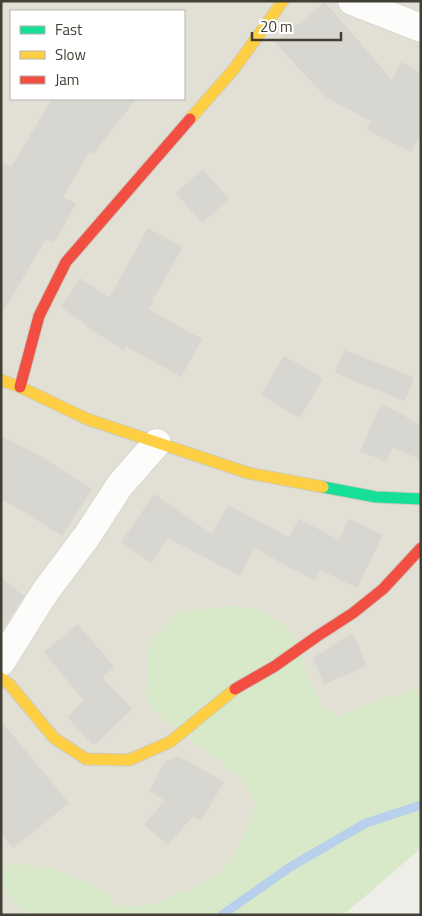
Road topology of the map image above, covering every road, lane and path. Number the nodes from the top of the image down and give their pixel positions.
1 (284, 1) edge
2 (352, 1) edge
3 (421, 28) edge
4 (1, 380) edge
5 (20, 387) junction
6 (157, 443) junction
7 (421, 499) edge
8 (421, 548) edge
9 (1, 662) edge
10 (1, 678) edge

1 - 5 street
2 - 3 street
4 - 5 street
5 - 6 street
6 - 7 street
6 - 9 street
8 - 10 street

